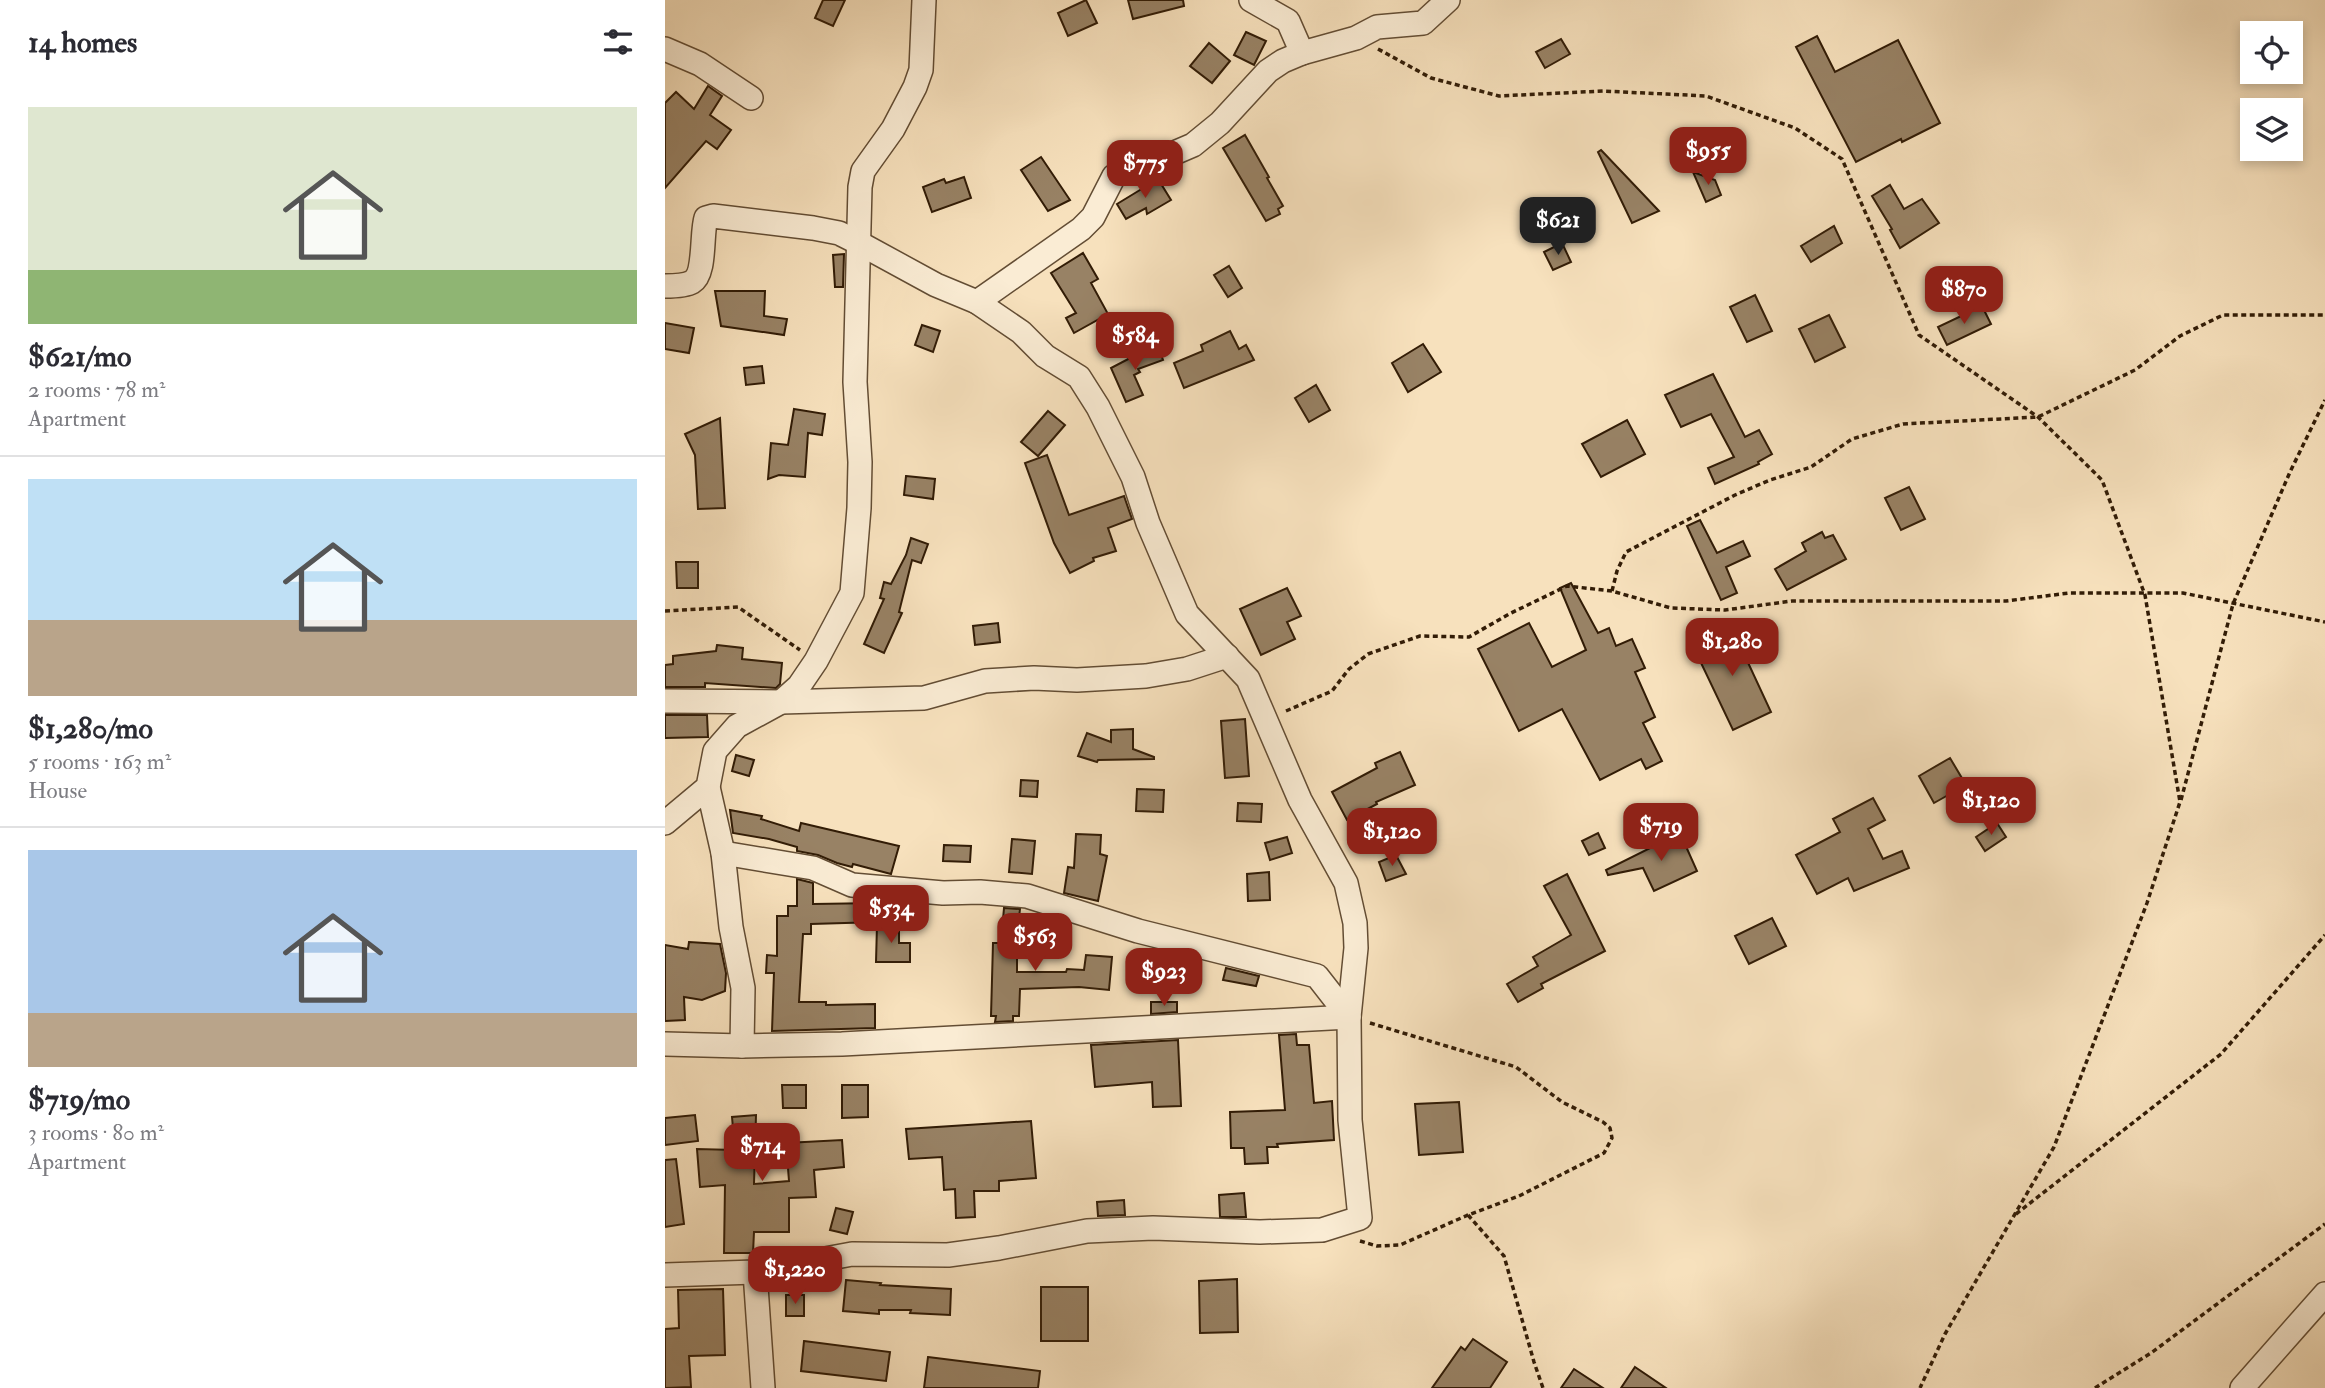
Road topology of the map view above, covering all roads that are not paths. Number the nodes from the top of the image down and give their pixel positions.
1 (923, 0) edge
2 (1251, 0) edge
3 (1448, 0) edge
4 (665, 49) edge
5 (1302, 53) junction
6 (751, 98) dead end
7 (859, 243) junction
8 (665, 286) edge
9 (977, 302) junction
10 (1227, 656) junction
11 (665, 701) edge
12 (781, 702) junction
13 (708, 787) junction
14 (665, 823) edge
15 (723, 853) junction
16 (1349, 1017) junction
17 (665, 1044) edge
18 (742, 1046) junction
19 (755, 1272) junction
20 (665, 1275) edge
21 (2325, 1294) edge
22 (763, 1388) edge
23 (2242, 1388) edge

1 - 7 street
2 - 5 street
3 - 5 street
4 - 6 street
5 - 9 street
7 - 8 street
7 - 9 street
7 - 12 street
9 - 10 street
10 - 12 street
10 - 16 street
11 - 12 street
12 - 13 street
13 - 14 street
13 - 15 street
15 - 16 street
15 - 18 street
16 - 18 street
16 - 19 street
17 - 18 street
19 - 20 street
19 - 22 street
21 - 23 street

